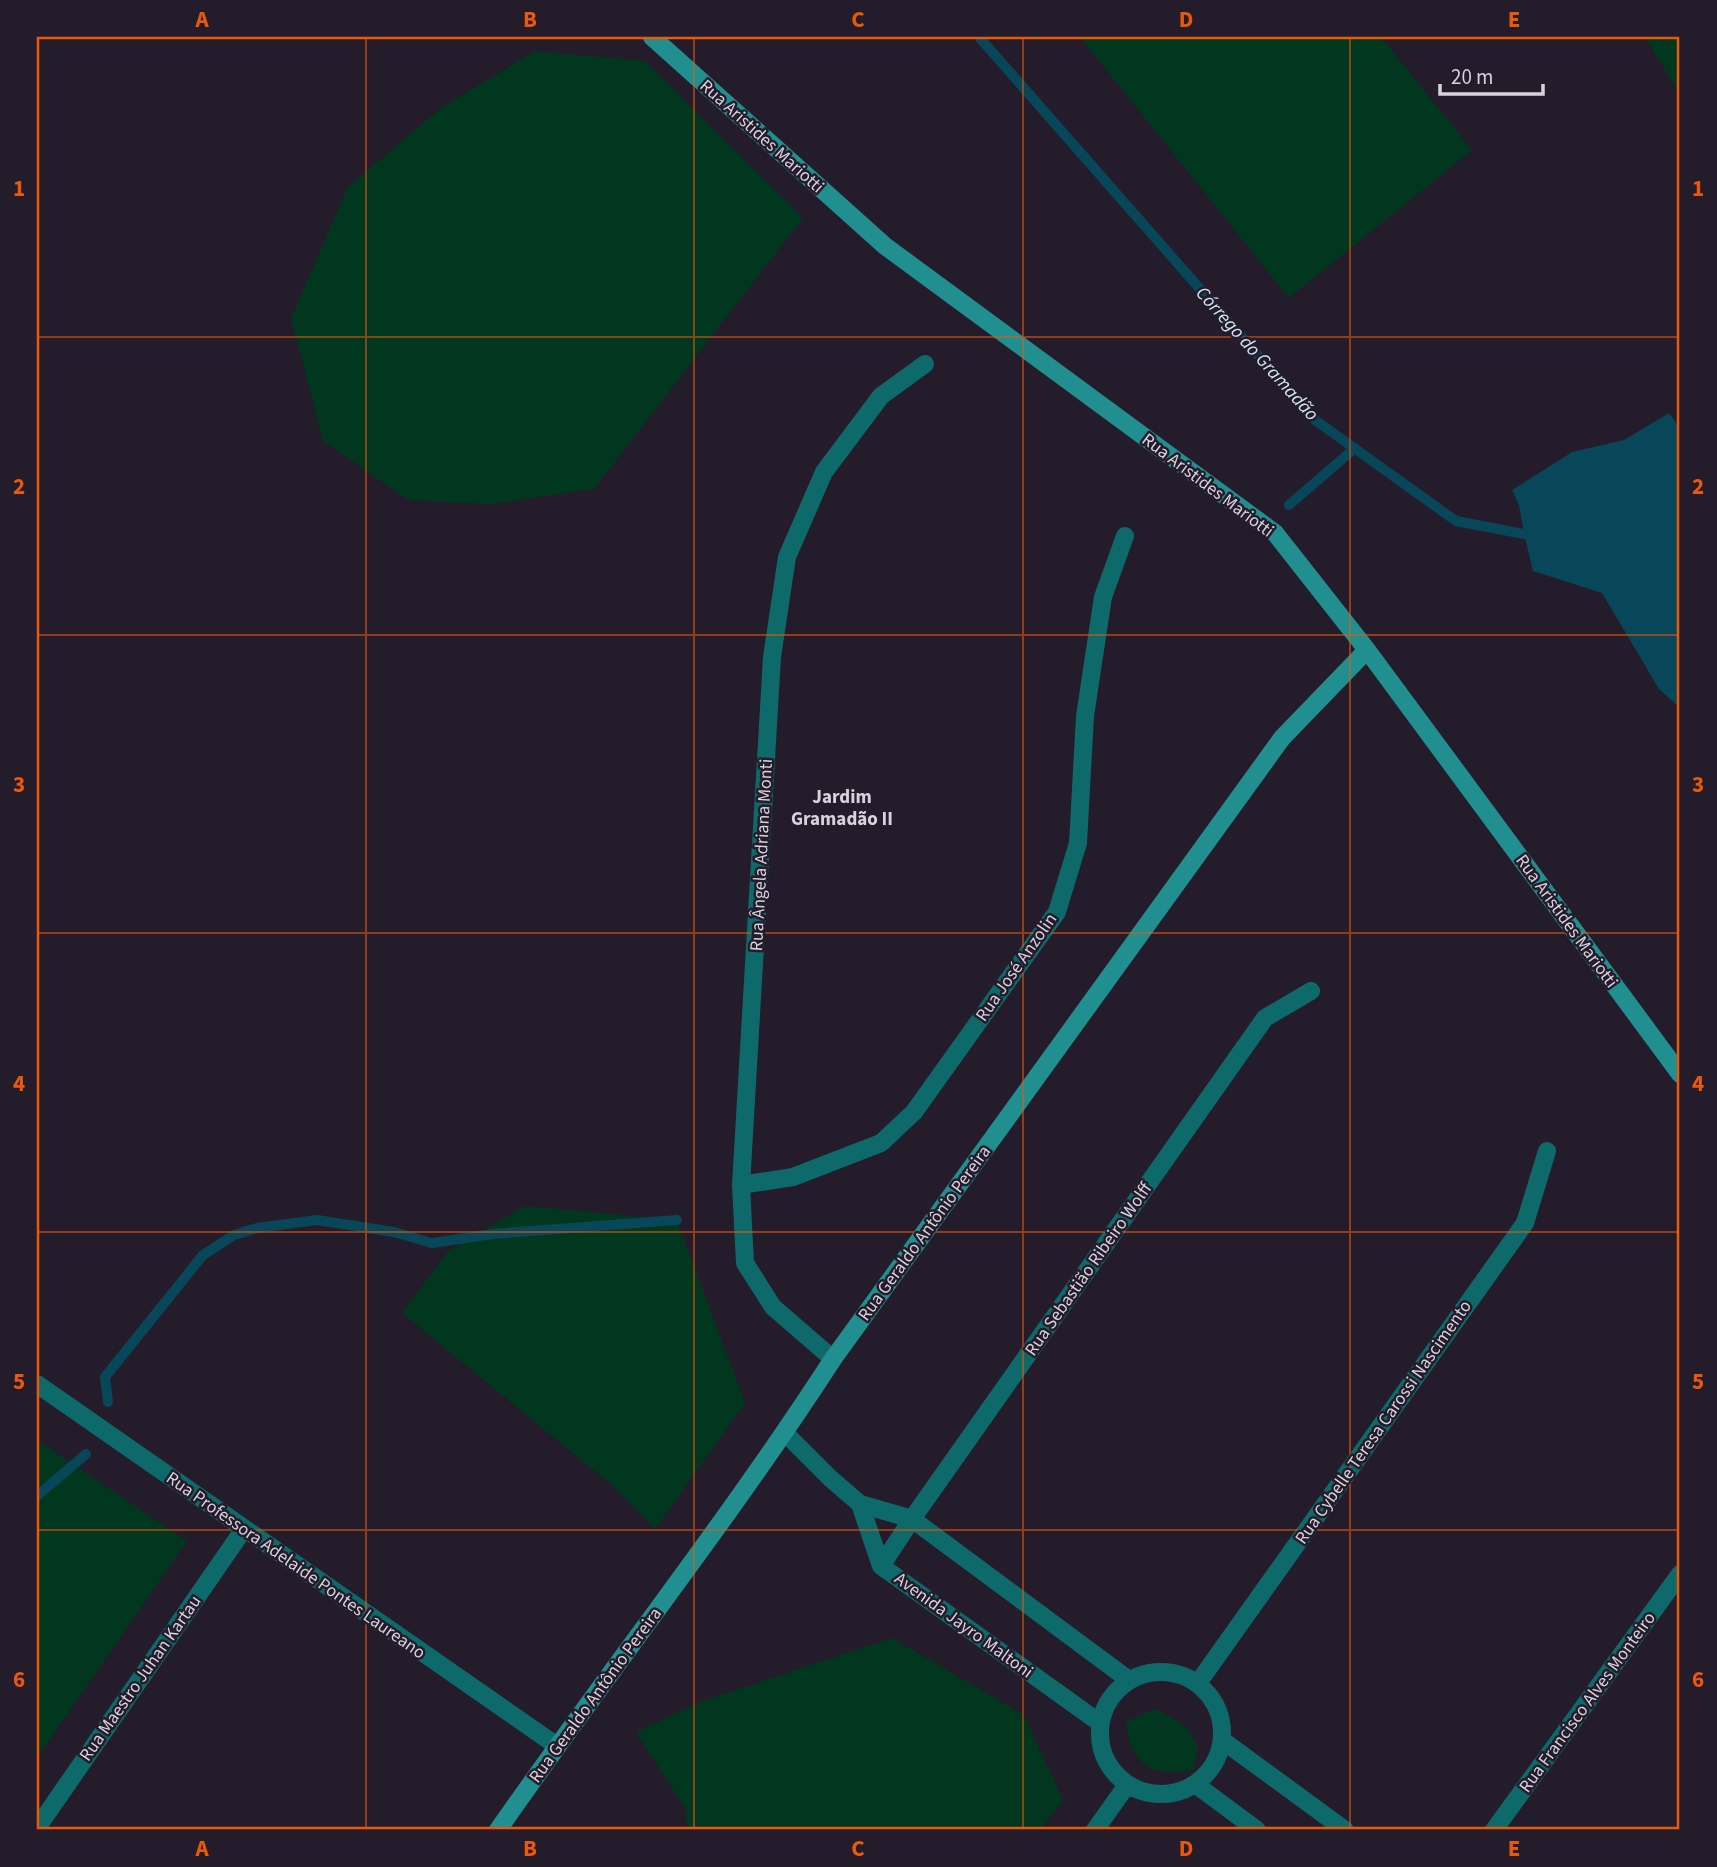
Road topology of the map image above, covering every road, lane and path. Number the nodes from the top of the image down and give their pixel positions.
1 (652, 37) edge
2 (925, 364) dead end
3 (1125, 536) dead end
4 (1367, 650) junction
5 (1311, 990) dead end
6 (1680, 1074) edge
7 (1547, 1151) dead end
8 (741, 1185) junction
9 (833, 1359) junction
10 (37, 1384) edge
11 (785, 1433) junction
12 (860, 1504) junction
13 (912, 1520) junction
14 (244, 1529) junction
15 (881, 1566) junction
16 (1680, 1574) edge
17 (1129, 1680) junction
18 (1198, 1683) junction
19 (1100, 1723) junction
20 (1222, 1740) junction
21 (557, 1746) junction
22 (1195, 1784) junction
23 (1127, 1785) junction
24 (37, 1828) edge
25 (498, 1830) edge
26 (1095, 1830) edge
27 (1257, 1830) edge
28 (1345, 1830) edge
29 (1494, 1830) edge

1 - 4 street, Rua Aristides Mariotti
2 - 8 street, Rua Ângela Adriana Monti
3 - 8 street, Rua José Anzolin
4 - 6 street, Rua Aristides Mariotti
4 - 9 street, Rua Geraldo Antônio Pereira
5 - 13 street, Rua Sebastião Ribeiro Wolff
7 - 18 street, Rua Cybelle Teresa Carossi Nascimento
8 - 9 street, Rua Ângela Adriana Monti
9 - 11 street, Rua Geraldo Antônio Pereira
10 - 14 street, Rua Professora Adelaide Pontes Laureano
11 - 12 street
11 - 21 street, Rua Geraldo Antônio Pereira
12 - 13 street
12 - 15 street, Avenida Jayro Maltoni
13 - 15 street, Rua Sebastião Ribeiro Wolff
13 - 17 street
14 - 21 street, Rua Professora Adelaide Pontes Laureano
14 - 24 street, Rua Maestro Juhan Kartau
15 - 19 street, Avenida Jayro Maltoni
16 - 29 street, Rua Francisco Alves Monteiro
17 - 18 street
17 - 19 street
18 - 20 street
19 - 23 street
20 - 22 street
20 - 28 street
21 - 25 street, Rua Geraldo Antônio Pereira
22 - 23 street
22 - 27 street
23 - 26 street

